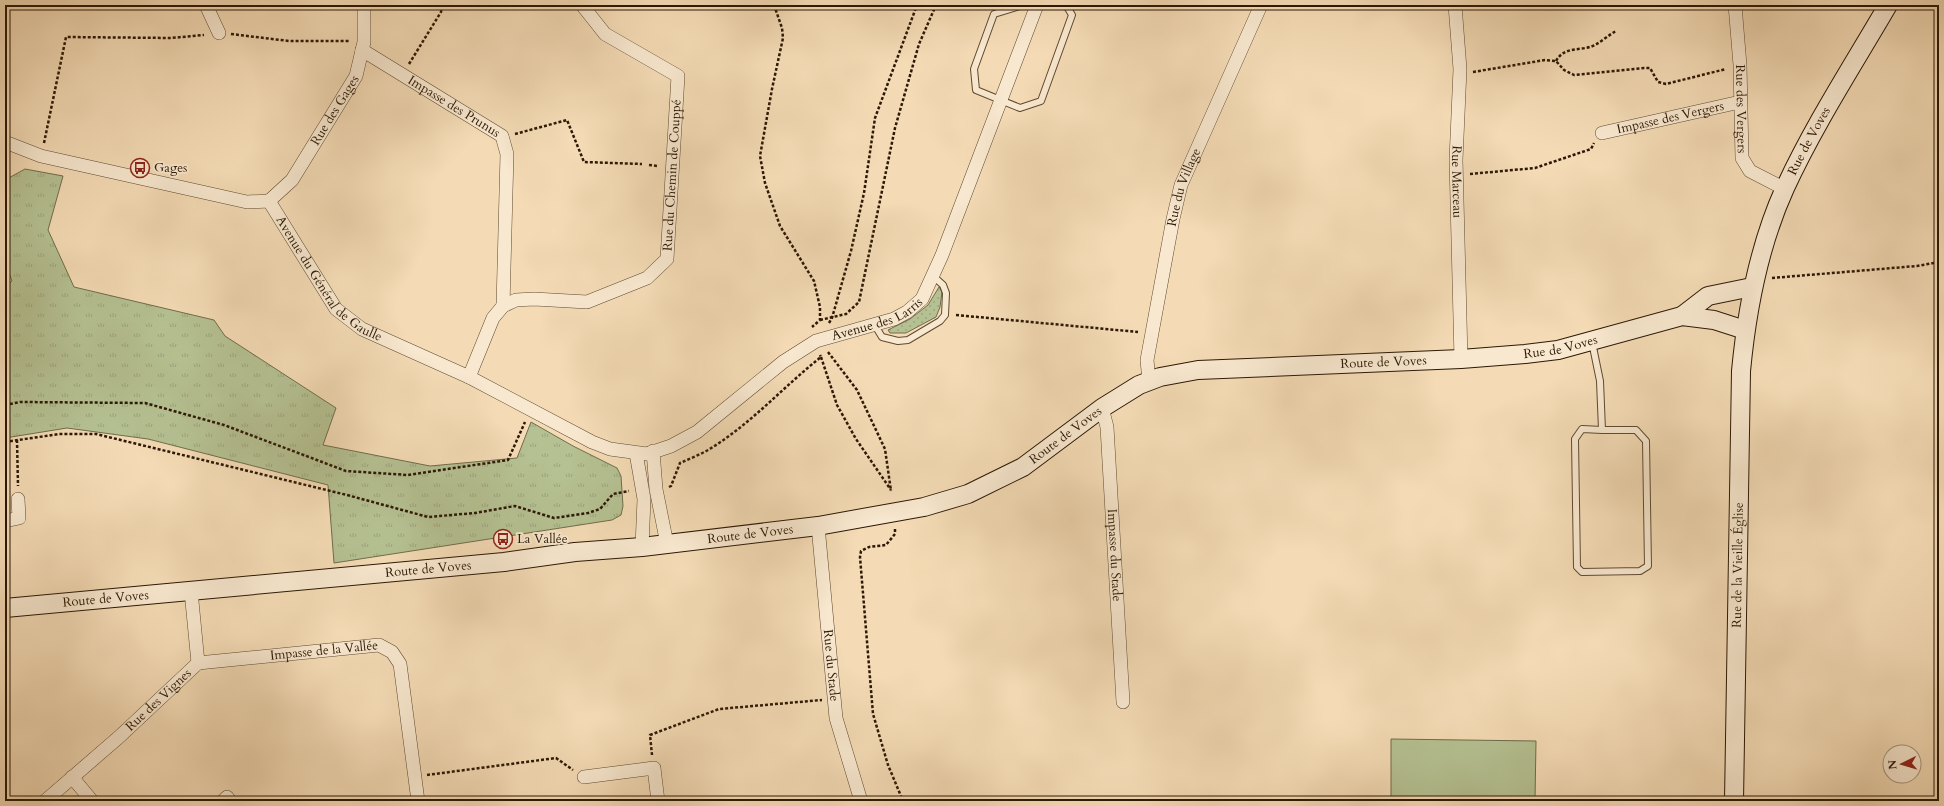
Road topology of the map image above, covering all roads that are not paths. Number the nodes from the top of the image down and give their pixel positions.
1 (206, 5) edge
2 (364, 5) edge
3 (582, 5) edge
4 (1023, 5) edge
5 (1037, 5) edge
6 (1066, 5) edge
7 (1261, 5) edge
8 (1455, 5) edge
9 (1734, 5) edge
10 (1888, 5) edge
11 (219, 33) road end
12 (363, 46) junction
13 (1000, 101) junction
14 (1740, 102) junction
15 (1602, 133) road end
16 (5, 142) edge
17 (1785, 189) junction
18 (269, 201) junction
19 (933, 276) junction
20 (1753, 283) junction
21 (503, 306) junction
22 (1682, 316) junction
23 (874, 324) junction
24 (1745, 330) junction
25 (1591, 340) junction
26 (1461, 360) junction
27 (469, 377) junction
28 (1149, 381) junction
29 (1102, 408) junction
30 (1602, 430) junction
31 (645, 453) junction
32 (18, 499) road end
33 (5, 521) edge
34 (818, 526) junction
35 (667, 544) junction
36 (642, 547) junction
37 (191, 591) junction
38 (5, 608) edge
39 (198, 663) junction
40 (1124, 702) dead end
41 (584, 777) road end
42 (72, 778) junction
43 (45, 801) edge
44 (92, 801) edge
45 (223, 801) edge
46 (230, 801) edge
47 (418, 801) edge
48 (658, 801) edge
49 (861, 801) edge
50 (1734, 801) edge

1 - 11 street
2 - 12 street, Rue des Gages
3 - 21 street, Rue du Chemin de Couppé
4 - 13 lane
5 - 13 street, Avenue des Larris
6 - 13 lane
7 - 28 street, Rue du Village
8 - 26 street, Rue Marceau
9 - 14 street, Rue des Vergers
10 - 17 street, Rue de Voves
12 - 18 street, Rue des Gages
12 - 21 street, Impasse des Prunus
13 - 19 street, Avenue des Larris
14 - 15 street, Impasse des Vergers
14 - 17 street, Rue des Vergers
16 - 18 street, Avenue du Général de Gaulle
17 - 20 street, Rue de Voves
18 - 27 street, Avenue du Général de Gaulle
19 - 23 street, Avenue des Larris
19 - 23 lane
20 - 22 street, Rue de Voves
20 - 24 street, Rue de Voves
21 - 27 street
22 - 24 street, Rue de Voves
22 - 25 street, Rue de Voves
23 - 31 street, Avenue des Larris
24 - 50 street, Rue de la Vieille Église
25 - 26 street, Rue de Voves
25 - 30 lane
26 - 28 street, Route de Voves
27 - 31 street, Avenue du Général de Gaulle
28 - 29 street, Route de Voves
29 - 34 street, Route de Voves
29 - 40 street, Impasse du Stade
30 - 30 lane
31 - 35 street
31 - 36 street
32 - 33 street
34 - 35 street, Route de Voves
34 - 49 street, Rue du Stade
35 - 36 street, Route de Voves
36 - 37 street, Route de Voves
37 - 38 street, Route de Voves
37 - 39 street
39 - 42 street, Rue des Vignes
39 - 47 street, Impasse de la Vallée
41 - 48 street
42 - 43 street, Rue des Vignes
42 - 44 street
45 - 46 street

